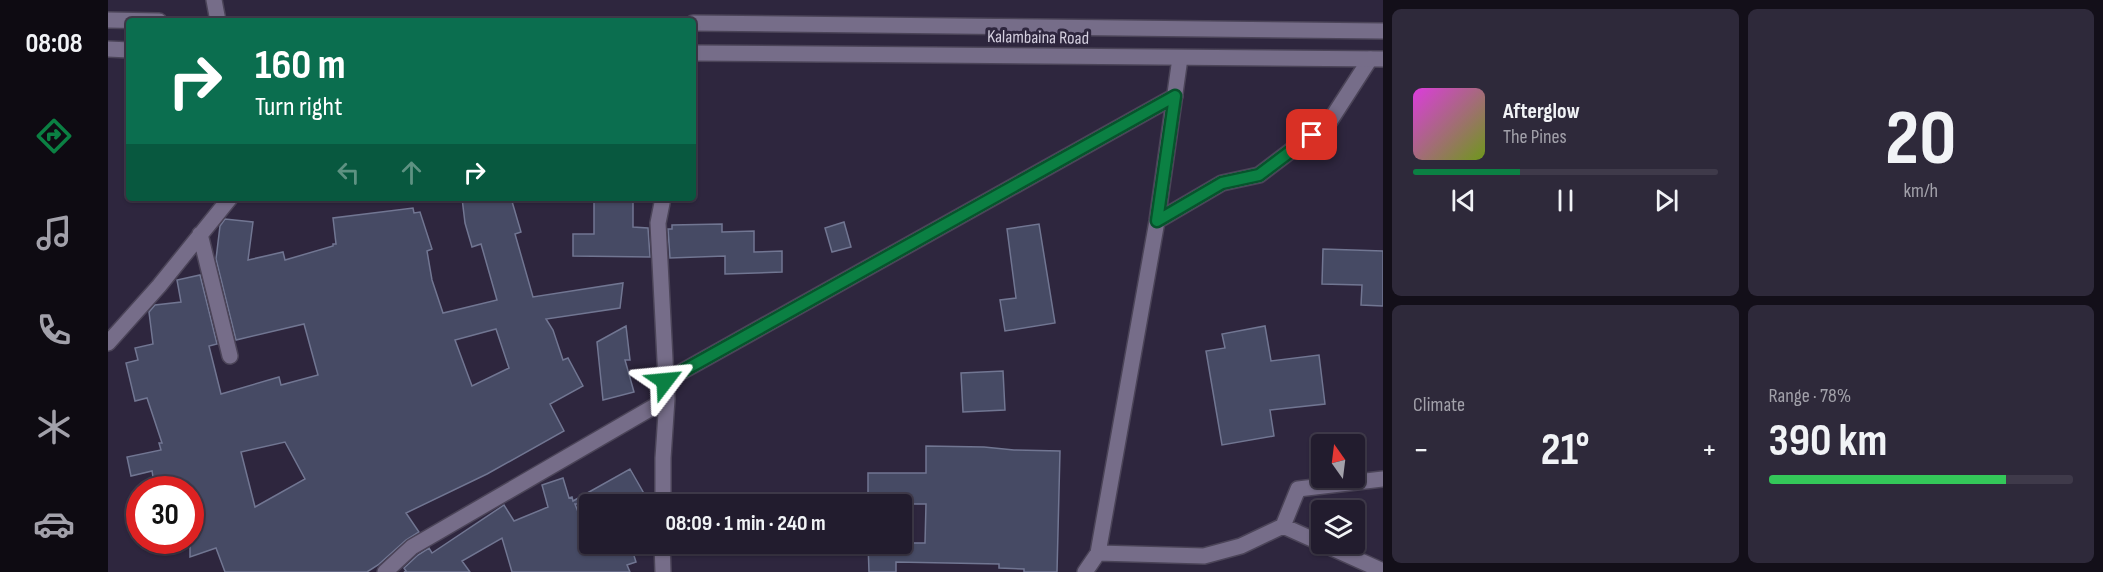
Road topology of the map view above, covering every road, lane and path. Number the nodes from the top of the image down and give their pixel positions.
1 (214, 0) edge
2 (217, 18) edge
3 (108, 20) edge
4 (126, 20) edge
5 (696, 22) edge
6 (1383, 31) edge
7 (108, 50) edge
8 (126, 50) edge
9 (696, 53) edge
10 (1180, 58) junction
11 (1376, 59) edge
12 (1175, 96) junction
13 (228, 201) edge
14 (662, 201) edge
15 (1157, 221) junction
16 (200, 234) junction
17 (108, 343) edge
18 (230, 356) dead end
19 (665, 381) junction
20 (667, 399) junction
21 (1383, 479) edge
22 (663, 494) edge
23 (1283, 526) junction
24 (1098, 553) junction
25 (662, 554) edge
26 (1383, 571) edge
27 (386, 572) edge
28 (663, 572) edge
29 (1085, 572) edge

1 - 2 street
3 - 4 street
5 - 6 street, Kalambaina Road
7 - 8 street
9 - 10 street, Kalambaina Road
10 - 11 street, Kalambaina Road
10 - 12 street
11 - 15 street
12 - 15 street
12 - 19 street
13 - 16 street
14 - 19 street
15 - 24 street
16 - 17 street
16 - 18 street
19 - 20 street
20 - 22 street
20 - 27 street
21 - 23 street
23 - 24 street
23 - 26 street
24 - 29 street
25 - 28 street

